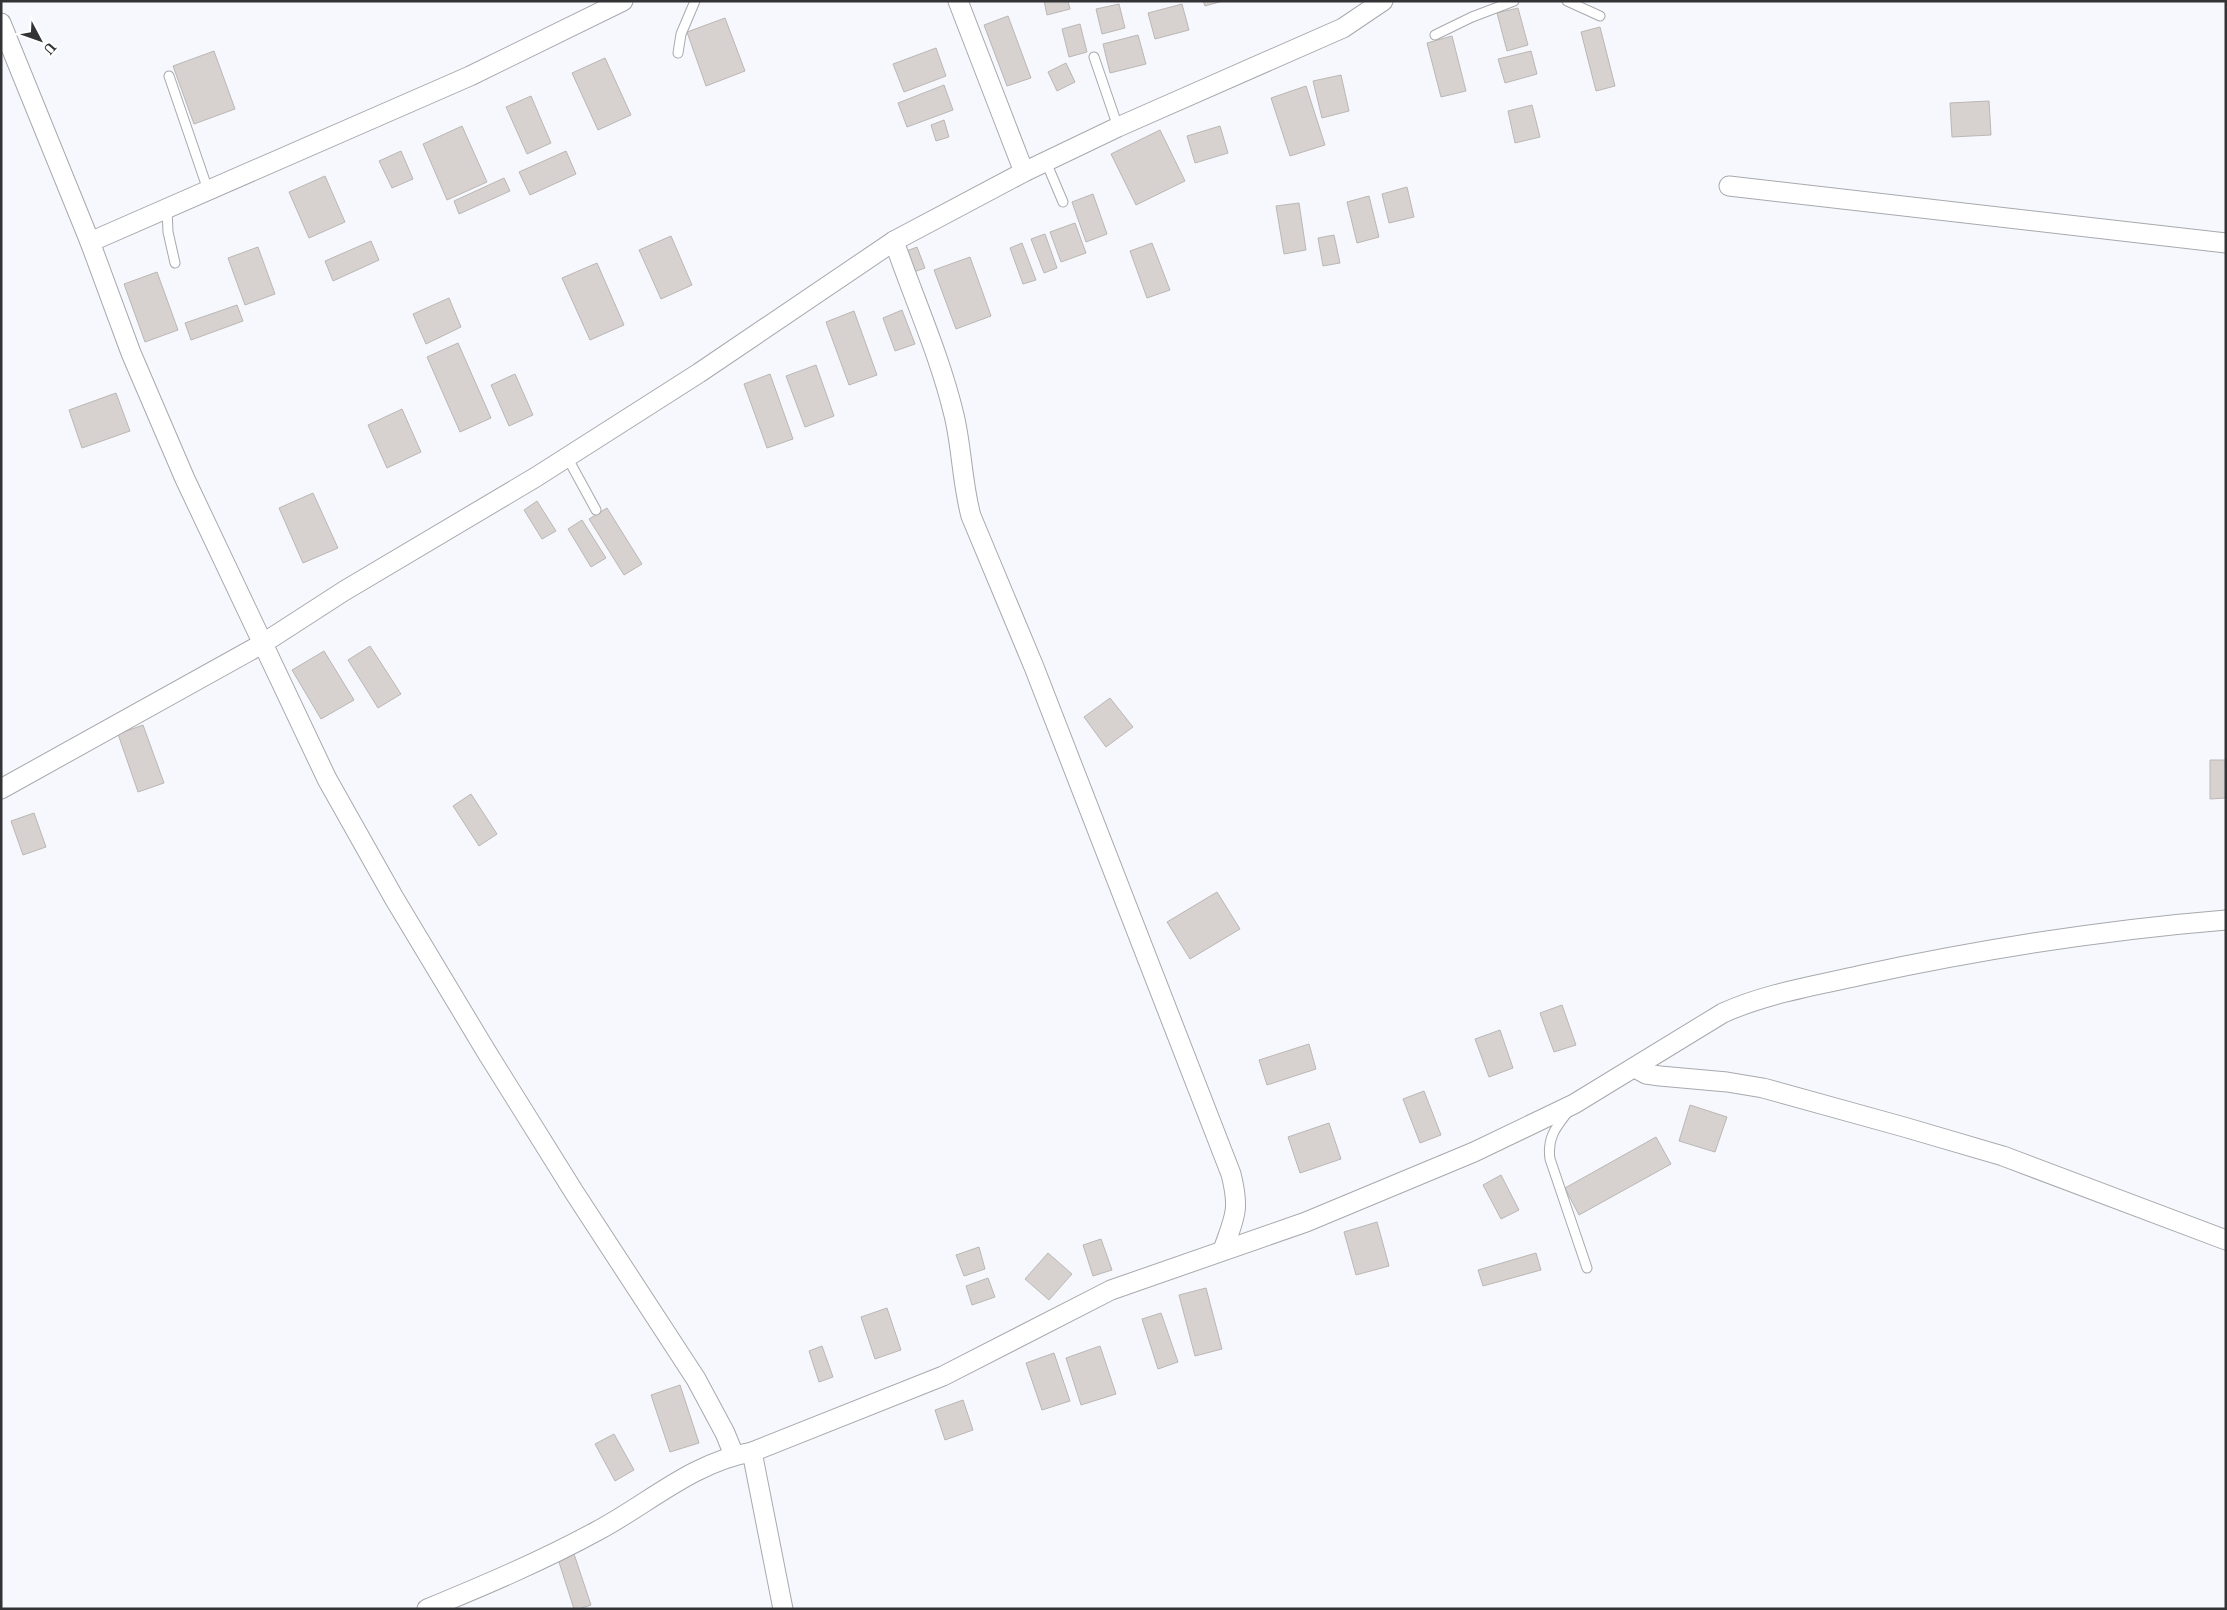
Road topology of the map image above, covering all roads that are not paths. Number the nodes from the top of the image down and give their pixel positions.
1 (623, 1) edge
2 (695, 1) edge
3 (958, 1) edge
4 (1383, 1) edge
5 (1514, 1) edge
6 (1567, 1) edge
7 (1600, 16) dead end
8 (1, 23) edge
9 (1435, 35) dead end
10 (678, 53) dead end
11 (1094, 58) dead end
12 (169, 76) dead end
13 (1118, 127) junction
14 (1046, 162) junction
15 (1024, 172) junction
16 (1729, 186) dead end
17 (208, 190) junction
18 (1062, 202) dead end
19 (167, 208) junction
20 (894, 241) junction
21 (90, 242) junction
22 (2226, 243) edge
23 (175, 264) dead end
24 (567, 457) junction
25 (596, 510) dead end
26 (262, 644) junction
27 (1, 789) edge
28 (2226, 920) edge
29 (1635, 1068) junction
30 (1574, 1104) junction
31 (2226, 1240) edge
32 (1223, 1250) junction
33 (1587, 1268) dead end
34 (752, 1452) junction
35 (734, 1455) junction
36 (427, 1609) edge
37 (783, 1609) edge

1 - 17 street
2 - 10 lane
3 - 15 street
4 - 13 street
5 - 9 lane
6 - 7 lane
8 - 21 street
11 - 13 lane
12 - 17 lane
13 - 14 street
14 - 15 street
14 - 18 lane
15 - 20 street
16 - 22 street
17 - 19 street
19 - 21 street
19 - 23 lane
20 - 24 street
20 - 32 street
21 - 26 street
24 - 25 lane
24 - 26 street
26 - 27 street
26 - 35 street
28 - 29 street
29 - 30 street
29 - 31 street
30 - 32 street
30 - 33 lane
32 - 34 street
34 - 35 street
34 - 37 street
35 - 36 street

